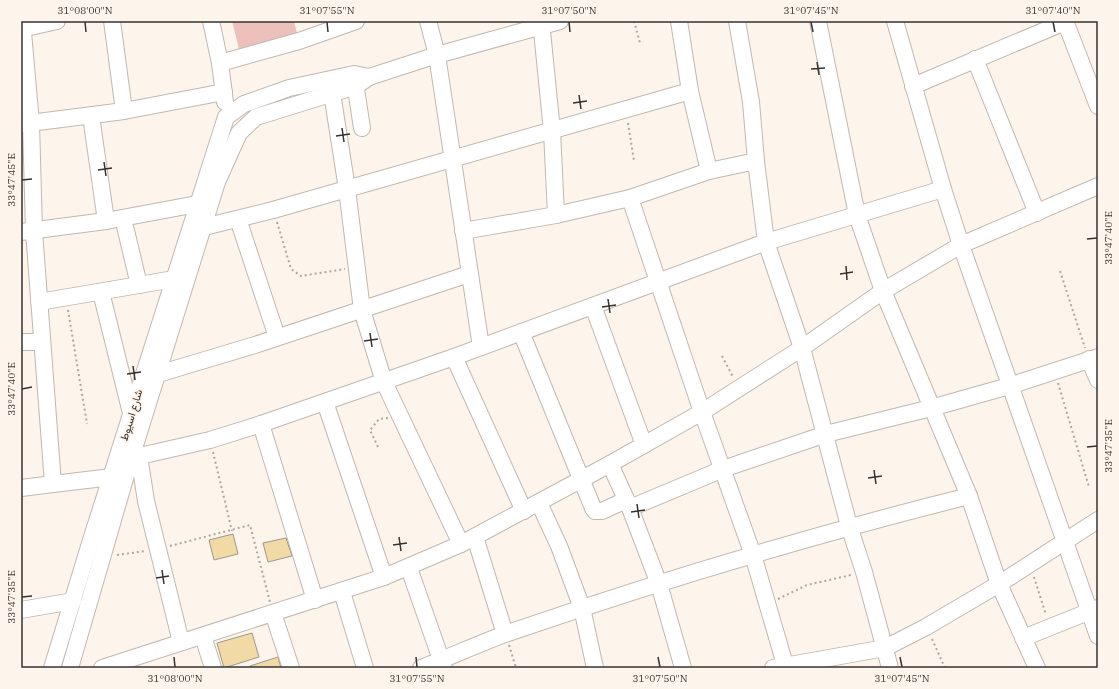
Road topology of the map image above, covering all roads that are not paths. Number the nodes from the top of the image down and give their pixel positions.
1 (56, 21) edge
2 (112, 21) edge
3 (211, 21) edge
4 (356, 21) edge
5 (428, 21) edge
6 (560, 21) edge
7 (679, 21) edge
8 (737, 21) edge
9 (818, 21) edge
10 (895, 21) edge
11 (1065, 21) edge
12 (542, 24) edge
13 (22, 26) edge
14 (437, 55) junction
15 (975, 59) junction
16 (220, 62) junction
17 (360, 79) junction
18 (914, 86) junction
19 (690, 91) junction
20 (332, 93) junction
21 (224, 96) junction
22 (244, 104) junction
23 (1098, 106) edge
24 (124, 111) junction
25 (91, 116) junction
26 (226, 117) junction
27 (256, 117) junction
28 (26, 124) edge
29 (362, 128) dead end
30 (552, 131) junction
31 (239, 133) junction
32 (453, 157) junction
33 (756, 160) junction
34 (709, 171) junction
35 (1098, 186) edge
36 (347, 189) junction
37 (943, 190) junction
38 (630, 198) junction
39 (198, 204) junction
40 (1037, 213) junction
41 (556, 215) junction
42 (857, 215) junction
43 (123, 218) junction
44 (238, 219) junction
45 (106, 221) junction
46 (204, 227) junction
47 (27, 231) edge
48 (463, 231) junction
49 (766, 242) junction
50 (961, 245) junction
51 (469, 274) junction
52 (174, 279) junction
53 (660, 282) junction
54 (139, 285) junction
55 (883, 291) junction
56 (101, 292) junction
57 (39, 302) junction
58 (592, 306) junction
59 (362, 310) junction
60 (521, 332) junction
61 (277, 337) junction
62 (21, 342) edge
63 (41, 342) junction
64 (481, 347) junction
65 (802, 348) junction
66 (454, 357) junction
67 (1094, 358) edge
68 (158, 374) junction
69 (1098, 380) edge
70 (384, 382) junction
71 (1009, 386) junction
72 (325, 402) junction
73 (931, 408) junction
74 (702, 412) junction
75 (131, 415) junction
76 (261, 424) junction
77 (826, 434) junction
78 (644, 445) junction
79 (135, 457) junction
80 (610, 464) junction
81 (723, 469) junction
82 (112, 476) junction
83 (582, 480) junction
84 (53, 484) junction
85 (21, 488) edge
86 (969, 496) junction
87 (538, 504) junction
88 (628, 504) junction
89 (524, 511) junction
90 (1098, 520) edge
91 (849, 526) junction
92 (475, 537) junction
93 (1064, 542) junction
94 (461, 544) junction
95 (753, 555) junction
96 (409, 568) junction
97 (384, 577) junction
98 (658, 584) junction
99 (999, 584) junction
100 (342, 592) junction
101 (315, 600) junction
102 (73, 602) junction
103 (582, 608) junction
104 (1094, 609) edge
105 (21, 610) edge
106 (273, 613) junction
107 (505, 634) junction
108 (203, 636) junction
109 (1098, 636) edge
110 (1023, 638) junction
111 (181, 642) junction
112 (884, 648) junction
113 (144, 662) edge
114 (443, 664) edge
115 (781, 667) edge
116 (52, 668) edge
117 (70, 668) edge
118 (102, 668) edge
119 (213, 668) edge
120 (290, 668) edge
121 (365, 668) edge
122 (420, 668) edge
123 (595, 668) edge
124 (683, 668) edge
125 (890, 668) edge
126 (1036, 668) edge

1 - 13 street
2 - 24 street
3 - 16 street
4 - 16 street
5 - 14 street
6 - 12 street
7 - 19 street
8 - 33 street
9 - 42 street
10 - 18 street
11 - 15 street
11 - 23 street
12 - 14 street
12 - 30 street
13 - 28 street
14 - 17 street
14 - 32 street
15 - 18 street
15 - 40 street
16 - 21 street
17 - 20 street
17 - 22 street
17 - 29 street
18 - 37 street
19 - 30 street
19 - 34 street
20 - 27 street
20 - 36 street
21 - 22 street
21 - 24 street
21 - 26 street
22 - 26 street
22 - 27 street
24 - 25 street
25 - 28 street
25 - 45 street
26 - 31 street
26 - 39 street, شارع اسيوط
27 - 31 street
28 - 47 street
30 - 32 street
30 - 41 street
31 - 46 street, شارع اسيوط
32 - 36 street
32 - 48 street
33 - 34 street
33 - 49 street
34 - 38 street
35 - 40 street
36 - 44 street
36 - 59 street
37 - 42 street
37 - 50 street
38 - 41 street
38 - 53 street
39 - 43 street
39 - 52 street, شارع اسيوط
40 - 50 street
41 - 48 street
42 - 49 street
42 - 55 street
43 - 45 street
43 - 54 street
44 - 46 street
44 - 61 street
45 - 47 street
46 - 68 street, شارع اسيوط
47 - 57 street
48 - 51 street
49 - 53 street
49 - 65 street
50 - 55 street
50 - 71 street
51 - 59 street
51 - 64 street
52 - 54 street
52 - 75 street, شارع اسيوط
53 - 58 street
53 - 74 street
54 - 56 street
55 - 65 street
55 - 73 street
56 - 57 street
56 - 75 street
57 - 63 street
58 - 60 street
58 - 78 street
59 - 61 street
59 - 70 street
60 - 64 street
60 - 83 street
61 - 68 street
62 - 63 street
63 - 84 street
64 - 66 street
65 - 74 street
65 - 77 street
66 - 70 street
66 - 89 street
67 - 69 street
67 - 71 street
68 - 79 street, شارع اسيوط
70 - 72 street
70 - 94 street
71 - 73 street
71 - 93 street
72 - 76 street
72 - 97 street
73 - 77 street
73 - 86 street
74 - 78 street
74 - 81 street
75 - 82 street, شارع اسيوط
76 - 79 street
76 - 101 street
77 - 81 street
77 - 91 street
78 - 80 street
79 - 111 street
79 - 117 street, شارع اسيوط
80 - 83 street
80 - 88 street
81 - 88 street
81 - 95 street
82 - 84 street
82 - 102 street, شارع اسيوط
83 - 87 street
83 - 88 street
84 - 85 street
86 - 91 street
86 - 99 street
87 - 89 street
87 - 103 street
88 - 98 street
89 - 92 street
90 - 93 street
91 - 95 street
91 - 112 street
92 - 94 street
92 - 107 street
93 - 99 street
93 - 104 street
94 - 96 street
95 - 98 street
95 - 115 street
96 - 97 street
96 - 114 street
97 - 100 street
98 - 103 street
98 - 124 street
99 - 110 street
99 - 112 street
100 - 101 street
100 - 121 street
101 - 106 street
102 - 105 street
102 - 116 street, شارع اسيوط
103 - 107 street
103 - 123 street
104 - 109 street
104 - 110 street
106 - 108 street
106 - 120 street
107 - 114 street
108 - 111 street
108 - 119 street
110 - 126 street
111 - 113 street
112 - 115 street
112 - 125 street
113 - 118 street
114 - 122 street

